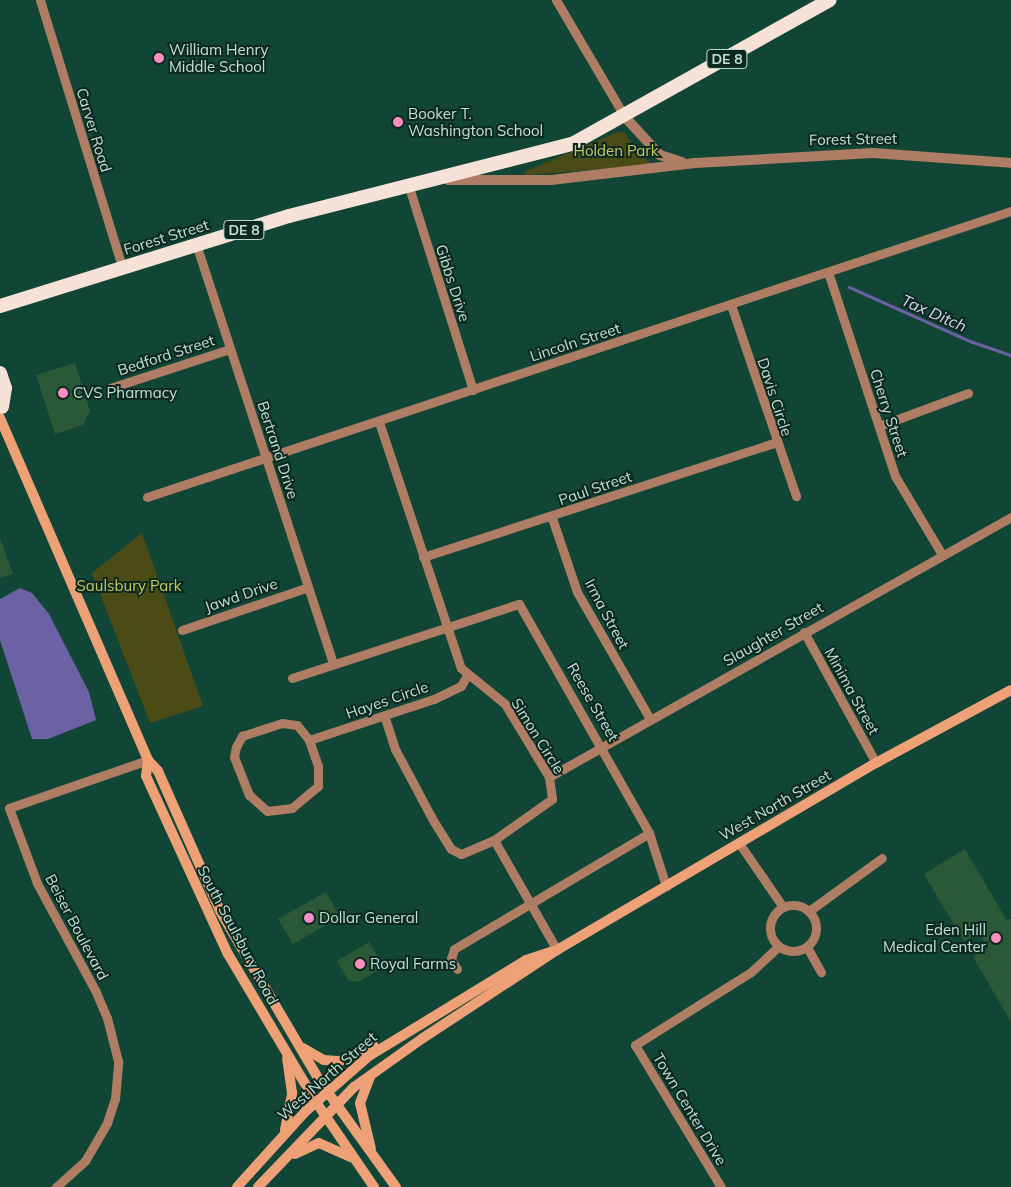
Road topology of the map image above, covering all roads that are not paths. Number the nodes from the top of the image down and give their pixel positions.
1 (40, 0) edge
2 (556, 0) edge
3 (830, 0) edge
4 (625, 117) junction
5 (1011, 162) edge
6 (695, 163) junction
7 (429, 180) junction
8 (408, 184) junction
9 (1011, 211) edge
10 (196, 244) junction
11 (122, 267) junction
12 (828, 272) junction
13 (0, 294) edge
14 (22, 299) junction
15 (731, 305) junction
16 (0, 306) edge
17 (0, 318) edge
18 (230, 349) junction
19 (0, 373) edge
20 (110, 388) dead end
21 (472, 390) junction
22 (968, 393) dead end
23 (1, 410) edge
24 (379, 422) junction
25 (879, 426) junction
26 (776, 442) junction
27 (266, 459) junction
28 (796, 496) dead end
29 (147, 497) dead end
30 (1011, 517) edge
31 (552, 518) junction
32 (941, 554) junction
33 (423, 557) junction
34 (308, 587) junction
35 (447, 628) junction
36 (182, 630) dead end
37 (804, 632) junction
38 (333, 664) junction
39 (467, 675) junction
40 (292, 678) dead end
41 (1011, 690) edge
42 (384, 716) junction
43 (650, 719) junction
44 (309, 740) junction
45 (602, 747) junction
46 (148, 760) junction
47 (876, 763) junction
48 (549, 777) junction
49 (650, 833) junction
50 (494, 840) junction
51 (739, 843) junction
52 (882, 858) dead end
53 (666, 886) junction
54 (530, 904) junction
55 (783, 907) junction
56 (809, 911) junction
57 (779, 946) junction
58 (807, 947) junction
59 (557, 950) junction
60 (457, 969) dead end
61 (821, 972) dead end
62 (402, 1033) junction
63 (296, 1040) junction
64 (286, 1052) junction
65 (377, 1070) junction
66 (327, 1092) junction
67 (316, 1102) junction
68 (336, 1105) junction
69 (326, 1115) junction
70 (284, 1134) junction
71 (372, 1155) junction
72 (356, 1160) junction
73 (280, 1164) junction
74 (56, 1187) edge
75 (237, 1187) edge
76 (258, 1187) edge
77 (374, 1187) edge
78 (396, 1187) edge
79 (721, 1187) edge

1 - 11 street, Carver Road
2 - 4 street
3 - 4 highway, DE 8
4 - 6 street, Forest Street
4 - 7 highway, Forest Street / DE 8
5 - 6 street, Forest Street
6 - 7 street, Forest Street
7 - 8 highway, Forest Street / DE 8
8 - 10 highway, Forest Street / DE 8
8 - 21 street, Gibbs Drive
9 - 12 street, Lincoln Street
10 - 11 highway, Forest Street / DE 8
10 - 18 street, Bertrand Drive
11 - 14 highway, Forest Street / DE 8
12 - 15 street, Lincoln Street
12 - 25 street, Cherry Street
13 - 14 highway
14 - 16 highway, Forest Street / DE 8
14 - 17 highway
15 - 21 street, Lincoln Street
15 - 26 street, Davis Circle
18 - 20 street, Bedford Street
18 - 27 street, Bertrand Drive
19 - 23 highway
21 - 24 street, Lincoln Street
22 - 25 street
23 - 46 main road, South Saulsbury Road
24 - 27 street, Lincoln Street
24 - 33 street
25 - 32 street, Cherry Street
26 - 28 street, Davis Circle
26 - 31 street, Paul Street
27 - 29 street, Lincoln Street
27 - 34 street, Bertrand Drive
30 - 32 street, Slaughter Street
31 - 33 street, Paul Street
31 - 43 street, Irma Street
32 - 37 street, Slaughter Street
33 - 35 street
34 - 36 street, Jawd Drive
34 - 38 street, Bertrand Drive
35 - 38 street, Reese Street
35 - 39 street
35 - 45 street, Reese Street
37 - 43 street, Slaughter Street
37 - 47 street, Minima Street
38 - 40 street, Reese Street
39 - 42 street, Hayes Circle
39 - 48 street, Simon Circle
41 - 47 main road, West North Street
42 - 44 street, Hayes Circle
42 - 50 street, Simon Circle
43 - 45 street, Slaughter Street
44 - 44 street
45 - 48 street, Slaughter Street
45 - 49 street, Reese Street
46 - 63 main road, South Saulsbury Road
46 - 64 main road, South Saulsbury Road
46 - 74 street, Beiser Boulevard
47 - 51 main road, West North Street
48 - 50 street, Simon Circle
49 - 53 street, Reese Street
49 - 54 street
50 - 54 street
51 - 53 main road, West North Street
51 - 55 street
52 - 56 street
53 - 59 main road, West North Street
54 - 59 street
54 - 60 street
55 - 56 street
55 - 57 street
56 - 58 street
57 - 58 street
57 - 79 street, Town Center Drive
58 - 61 street
59 - 62 main road, West North Street
59 - 65 main road, West North Street
62 - 63 main road
62 - 66 main road, West North Street
63 - 66 main road, South Saulsbury Road
64 - 67 main road, South Saulsbury Road
64 - 70 main road
65 - 68 main road, West North Street
65 - 71 main road
66 - 67 main road, West North Street
66 - 68 main road, South Saulsbury Road
67 - 69 main road, South Saulsbury Road
67 - 70 main road, West North Street
68 - 69 main road, West North Street
68 - 71 main road, South Saulsbury Road
69 - 72 main road, South Saulsbury Road
69 - 73 main road, West North Street
70 - 75 main road, West North Street
71 - 78 main road, South Saulsbury Road
72 - 73 main road
72 - 77 main road, South Saulsbury Road
73 - 76 main road, West North Street

